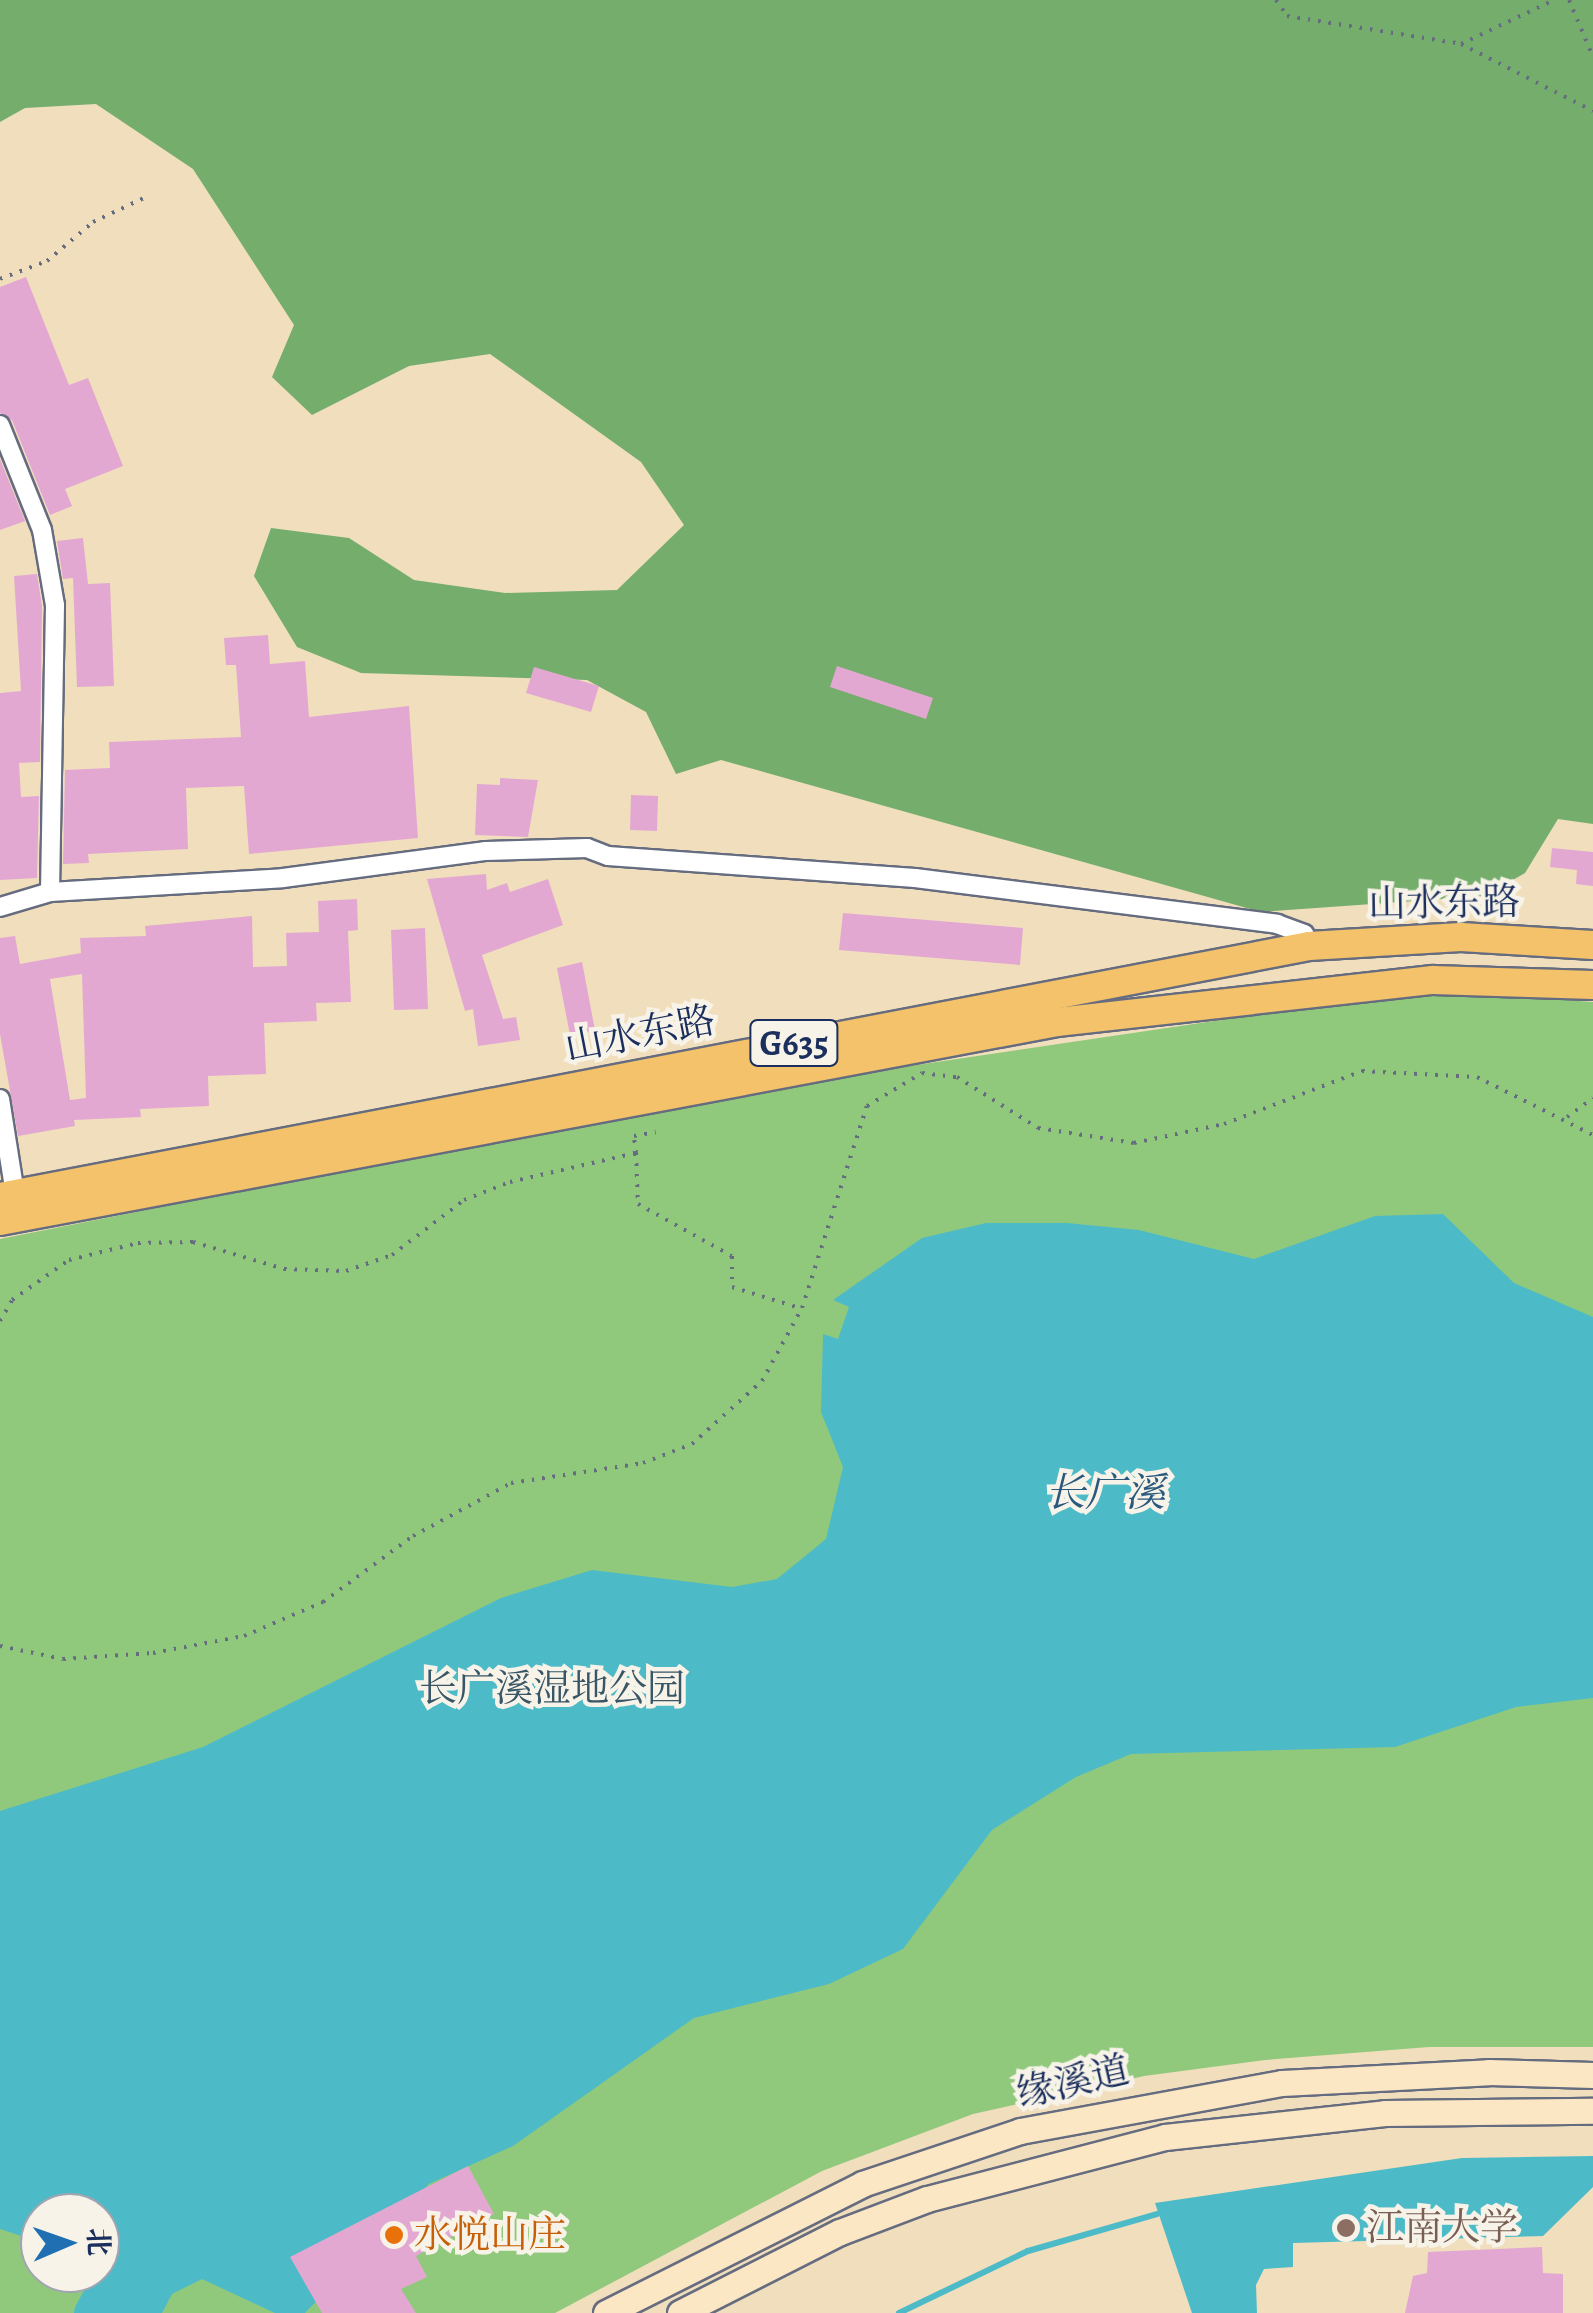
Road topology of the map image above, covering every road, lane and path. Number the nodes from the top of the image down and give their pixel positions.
1 (1276, 0) edge
2 (1554, 0) edge
3 (1569, 0) edge
4 (1461, 44) junction
5 (1593, 57) edge
6 (1593, 111) edge
7 (144, 198) dead end
8 (0, 279) edge
9 (0, 425) edge
10 (50, 892) junction
11 (0, 907) edge
12 (1593, 944) edge
13 (1309, 946) junction
14 (1593, 985) edge
15 (863, 1042) junction
16 (1593, 1098) edge
17 (0, 1100) edge
18 (1567, 1118) junction
19 (656, 1132) dead end
20 (1593, 1135) edge
21 (636, 1154) junction
22 (7, 1195) edge
23 (0, 1222) edge
24 (802, 1308) junction
25 (0, 1321) edge
26 (0, 1646) edge
27 (1593, 2075) edge
28 (1593, 2111) edge
29 (606, 2313) edge
30 (680, 2313) edge

1 - 4 path
2 - 4 path
3 - 5 path
4 - 6 path
7 - 8 path
9 - 10 street
10 - 11 street
10 - 13 street
12 - 13 highway, 山水东路 / G635
13 - 15 highway, 山水东路 / G635
14 - 15 highway, 山水东路 / G635
15 - 22 highway, 山水东路 / G635
15 - 23 highway, 山水东路 / G635
16 - 18 path
17 - 22 street
18 - 20 path
18 - 24 path
19 - 21 path
21 - 24 path
21 - 25 path
24 - 26 path
27 - 29 main road, 缘溪道
28 - 30 main road, 缘溪道

